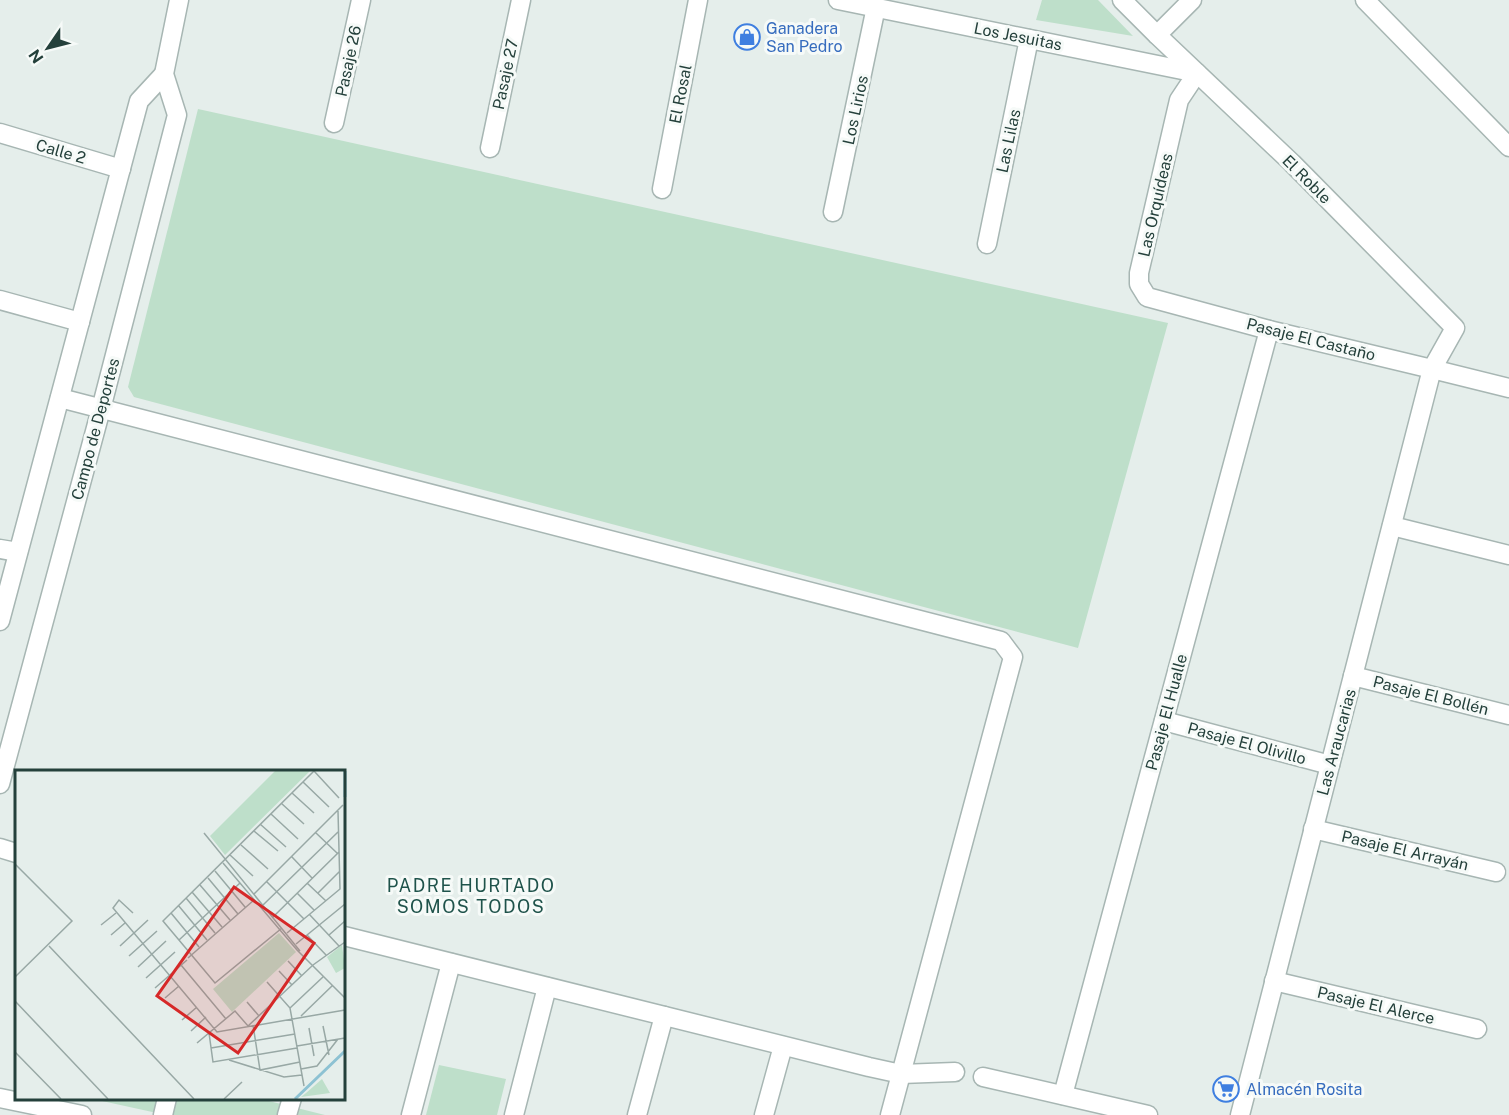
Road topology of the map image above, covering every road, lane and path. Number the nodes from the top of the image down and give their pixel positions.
1 (179, 0) edge
2 (361, 0) edge
3 (521, 0) edge
4 (698, 0) edge
5 (838, 0) edge
6 (1122, 0) edge
7 (1192, 0) edge
8 (1365, 0) edge
9 (876, 8) junction
10 (1157, 35) junction
11 (1029, 39) junction
12 (1197, 73) junction
13 (164, 74) junction
14 (334, 123) dead end
15 (0, 133) edge
16 (1509, 147) edge
17 (490, 148) dead end
18 (122, 168) junction
19 (662, 189) dead end
20 (834, 212) dead end
21 (987, 244) dead end
22 (0, 300) edge
23 (1190, 308) joint
24 (80, 322) junction
25 (1269, 330) junction
26 (1432, 369) junction
27 (1509, 388) edge
28 (60, 398) junction
29 (101, 409) junction
30 (1392, 526) junction
31 (0, 549) edge
32 (18, 552) junction
33 (1509, 555) edge
34 (0, 621) edge
35 (1353, 676) junction
36 (1509, 715) edge
37 (1164, 722) junction
38 (1330, 765) junction
39 (0, 784) edge
40 (1313, 829) junction
41 (0, 848) edge
42 (15, 853) edge
43 (1496, 872) dead end
44 (345, 936) edge
45 (451, 963) junction
46 (1274, 981) junction
47 (547, 987) junction
48 (664, 1016) junction
49 (1477, 1029) dead end
50 (783, 1046) junction
51 (955, 1072) dead end
52 (902, 1074) junction
53 (983, 1077) dead end
54 (1063, 1095) junction
55 (0, 1098) edge
56 (167, 1100) edge
57 (291, 1100) edge
58 (47, 1107) edge
59 (82, 1115) edge
60 (163, 1115) edge
61 (287, 1115) edge
62 (411, 1115) edge
63 (514, 1115) edge
64 (637, 1115) edge
65 (764, 1115) edge
66 (890, 1115) edge
67 (1148, 1115) edge
68 (1240, 1115) edge

1 - 13 street, Campo de Deportes
2 - 14 street, Pasaje 26
3 - 17 street, Pasaje 27
4 - 19 street, El Rosal
5 - 9 street, Los Jesuitas
6 - 10 street, El Roble
7 - 10 street
8 - 16 street
9 - 11 street, Los Jesuitas
9 - 20 street, Los Lirios
10 - 12 street, El Roble
11 - 12 street, Los Jesuitas
11 - 21 street, Las Lilas
12 - 23 street, Las Orquídeas
12 - 26 street, El Roble
13 - 18 street
13 - 29 street, Campo de Deportes
15 - 18 street, Calle 2
18 - 24 street
22 - 24 street
23 - 25 street, Pasaje El Castaño
24 - 28 street
25 - 26 street, Pasaje El Castaño
25 - 37 street, Pasaje El Hualle
26 - 27 street, Pasaje El Castaño
26 - 30 street, Las Araucarias
28 - 29 street
28 - 32 street
29 - 39 street, Campo de Deportes
29 - 52 street
30 - 33 street
30 - 35 street, Las Araucarias
31 - 32 street
32 - 34 street
35 - 36 street, Pasaje El Bollén
35 - 38 street, Las Araucarias
37 - 38 street, Pasaje El Olivillo
37 - 54 street, Pasaje El Hualle
38 - 40 street, Las Araucarias
40 - 43 street, Pasaje El Arrayán
40 - 46 street, Las Araucarias
41 - 42 street
44 - 45 street
45 - 47 street
45 - 62 street
46 - 49 street, Pasaje El Alerce
46 - 68 street, Las Araucarias
47 - 48 street
47 - 63 street
48 - 50 street
48 - 64 street
50 - 52 street
50 - 65 street
51 - 52 street
52 - 66 street
53 - 54 street
54 - 67 street
55 - 58 street
56 - 60 street
57 - 61 street
58 - 59 street

